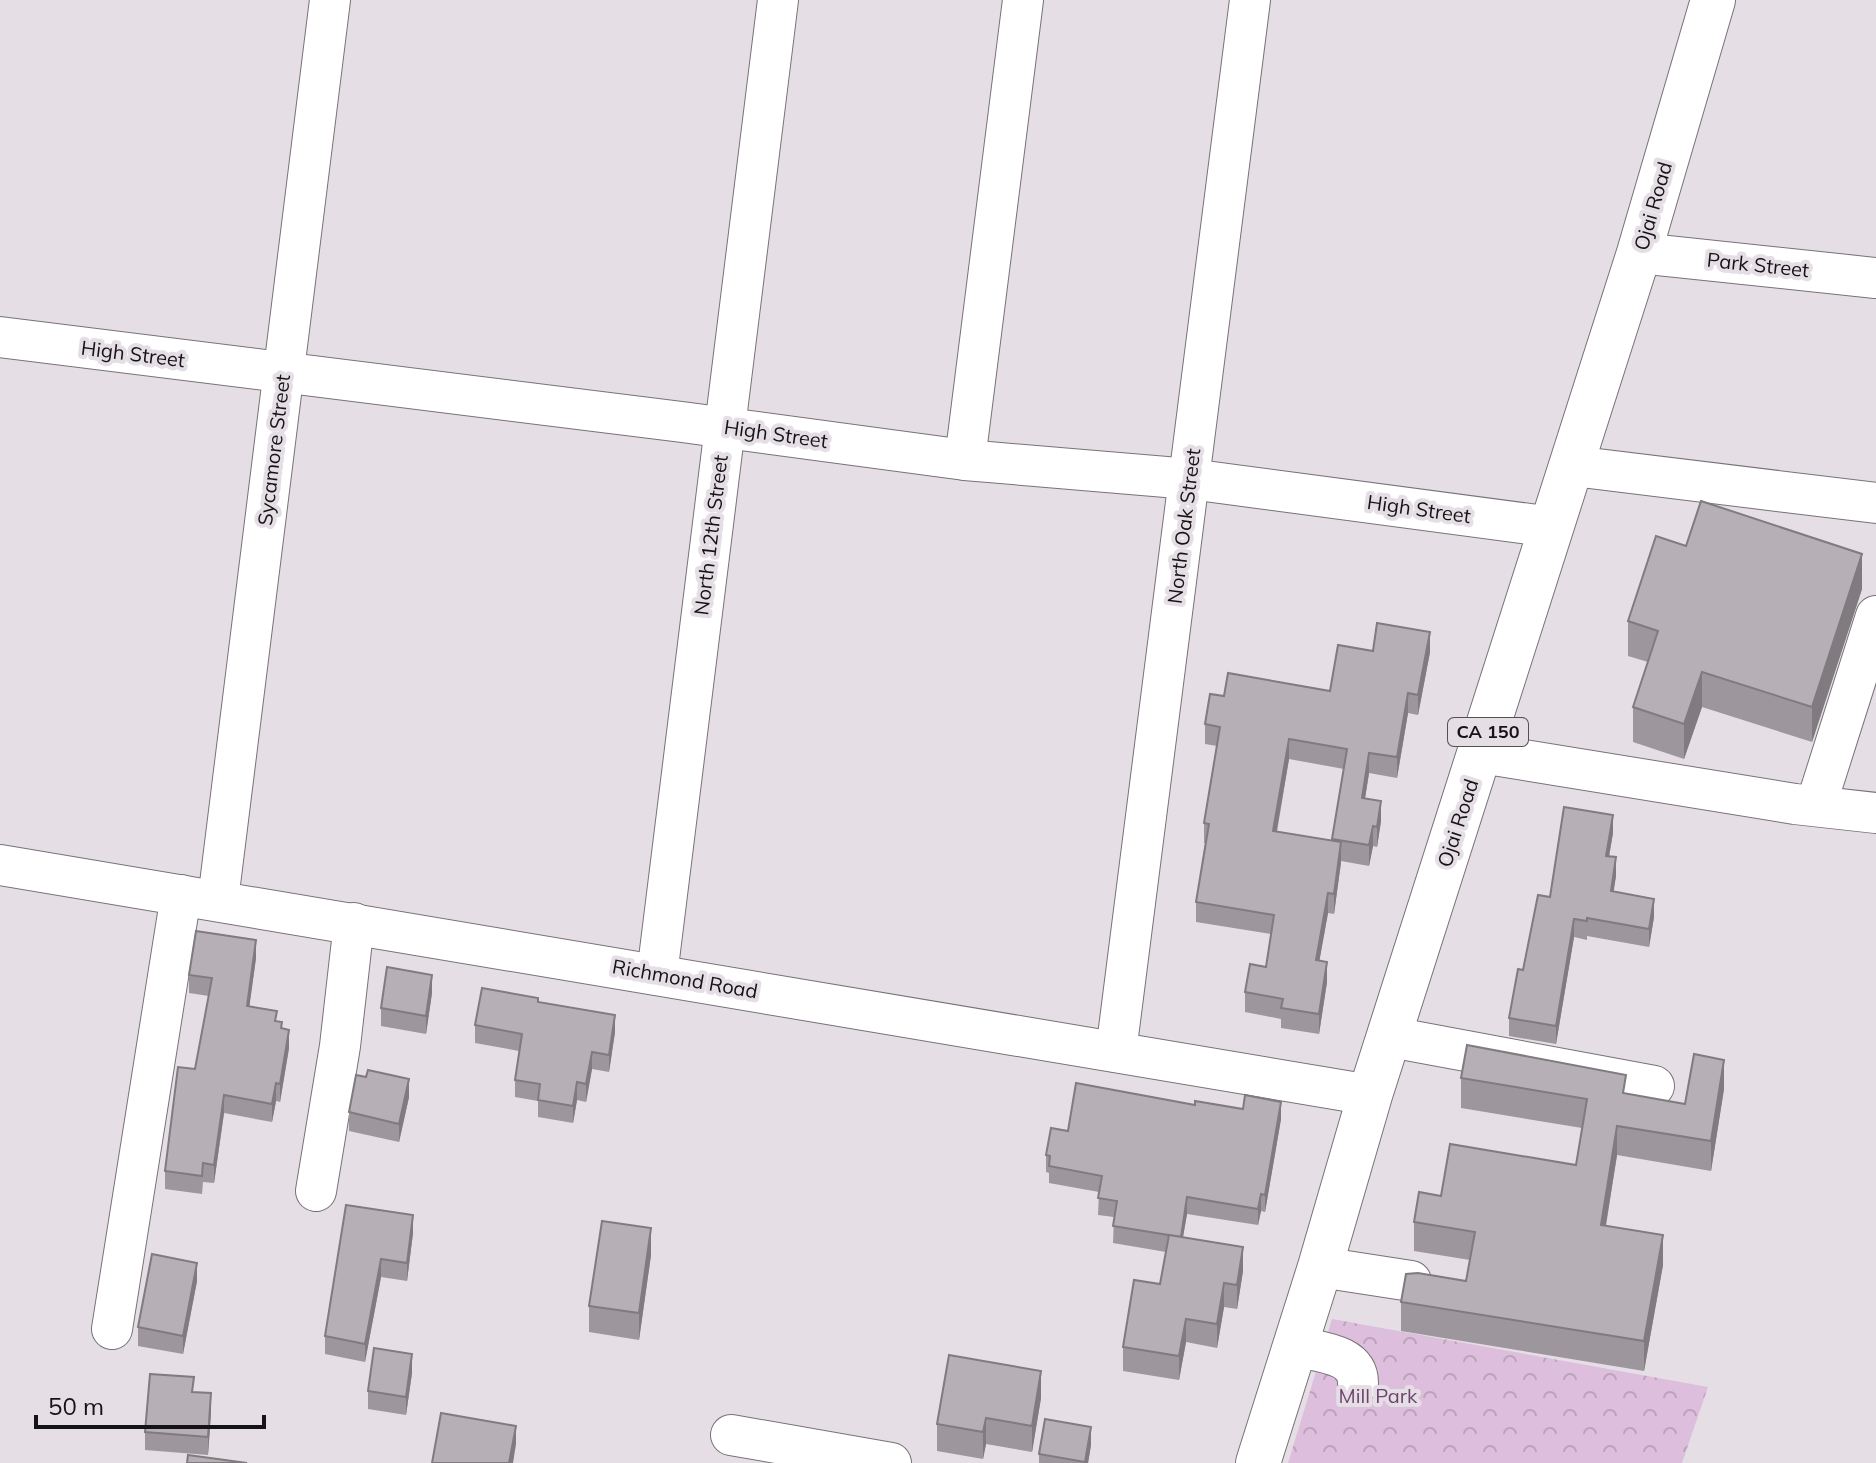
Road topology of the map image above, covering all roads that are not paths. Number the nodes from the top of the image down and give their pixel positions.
1 (330, 0) edge
2 (778, 0) edge
3 (1023, 0) edge
4 (1250, 0) edge
5 (1713, 0) edge
6 (1639, 253) junction
7 (1876, 278) edge
8 (0, 337) edge
9 (283, 372) junction
10 (724, 427) junction
11 (965, 460) junction
12 (1573, 466) junction
13 (1190, 479) junction
14 (1876, 503) edge
15 (1552, 527) junction
16 (1876, 616) edge
17 (1481, 753) junction
18 (1816, 805) junction
19 (1876, 813) edge
20 (0, 865) edge
21 (199, 897) junction
22 (354, 923) junction
23 (657, 975) junction
24 (1391, 1037) junction
25 (1116, 1052) junction
26 (1654, 1086) dead end
27 (1370, 1095) junction
28 (316, 1191) dead end
29 (1320, 1267) junction
30 (1411, 1281) edge
31 (112, 1329) dead end
32 (1295, 1346) junction
33 (1358, 1383) dead end
34 (731, 1435) dead end
35 (891, 1463) edge
36 (1258, 1463) edge

1 - 9 street, Sycamore Street
2 - 10 street, North 12th Street
3 - 11 street
4 - 13 street, North Oak Street
5 - 6 main road, Ojai Road / CA 150
6 - 7 street, Park Street
6 - 12 main road, Ojai Road / CA 150
8 - 9 street, High Street
9 - 10 street, High Street
9 - 21 street, Sycamore Street
10 - 11 street, High Street
10 - 23 street, North 12th Street
11 - 13 street, High Street
12 - 14 street
12 - 15 main road, Ojai Road / CA 150
13 - 15 street, High Street
13 - 25 street, North Oak Street
15 - 17 main road, Ojai Road / CA 150
16 - 18 street
17 - 18 street
17 - 24 main road, Ojai Road / CA 150
18 - 19 street
20 - 21 street, Richmond Road
21 - 22 street, Richmond Road
21 - 31 street, Sycamore Street
22 - 23 street, Richmond Road
22 - 28 street
23 - 25 street, Richmond Road
24 - 26 street
24 - 27 main road, Ojai Road / CA 150
25 - 27 street, Richmond Road
27 - 29 main road, Ojai Road / CA 150
29 - 30 street
29 - 32 main road, Ojai Road / CA 150
32 - 33 street
32 - 36 main road, Ojai Road / CA 150
34 - 35 street

